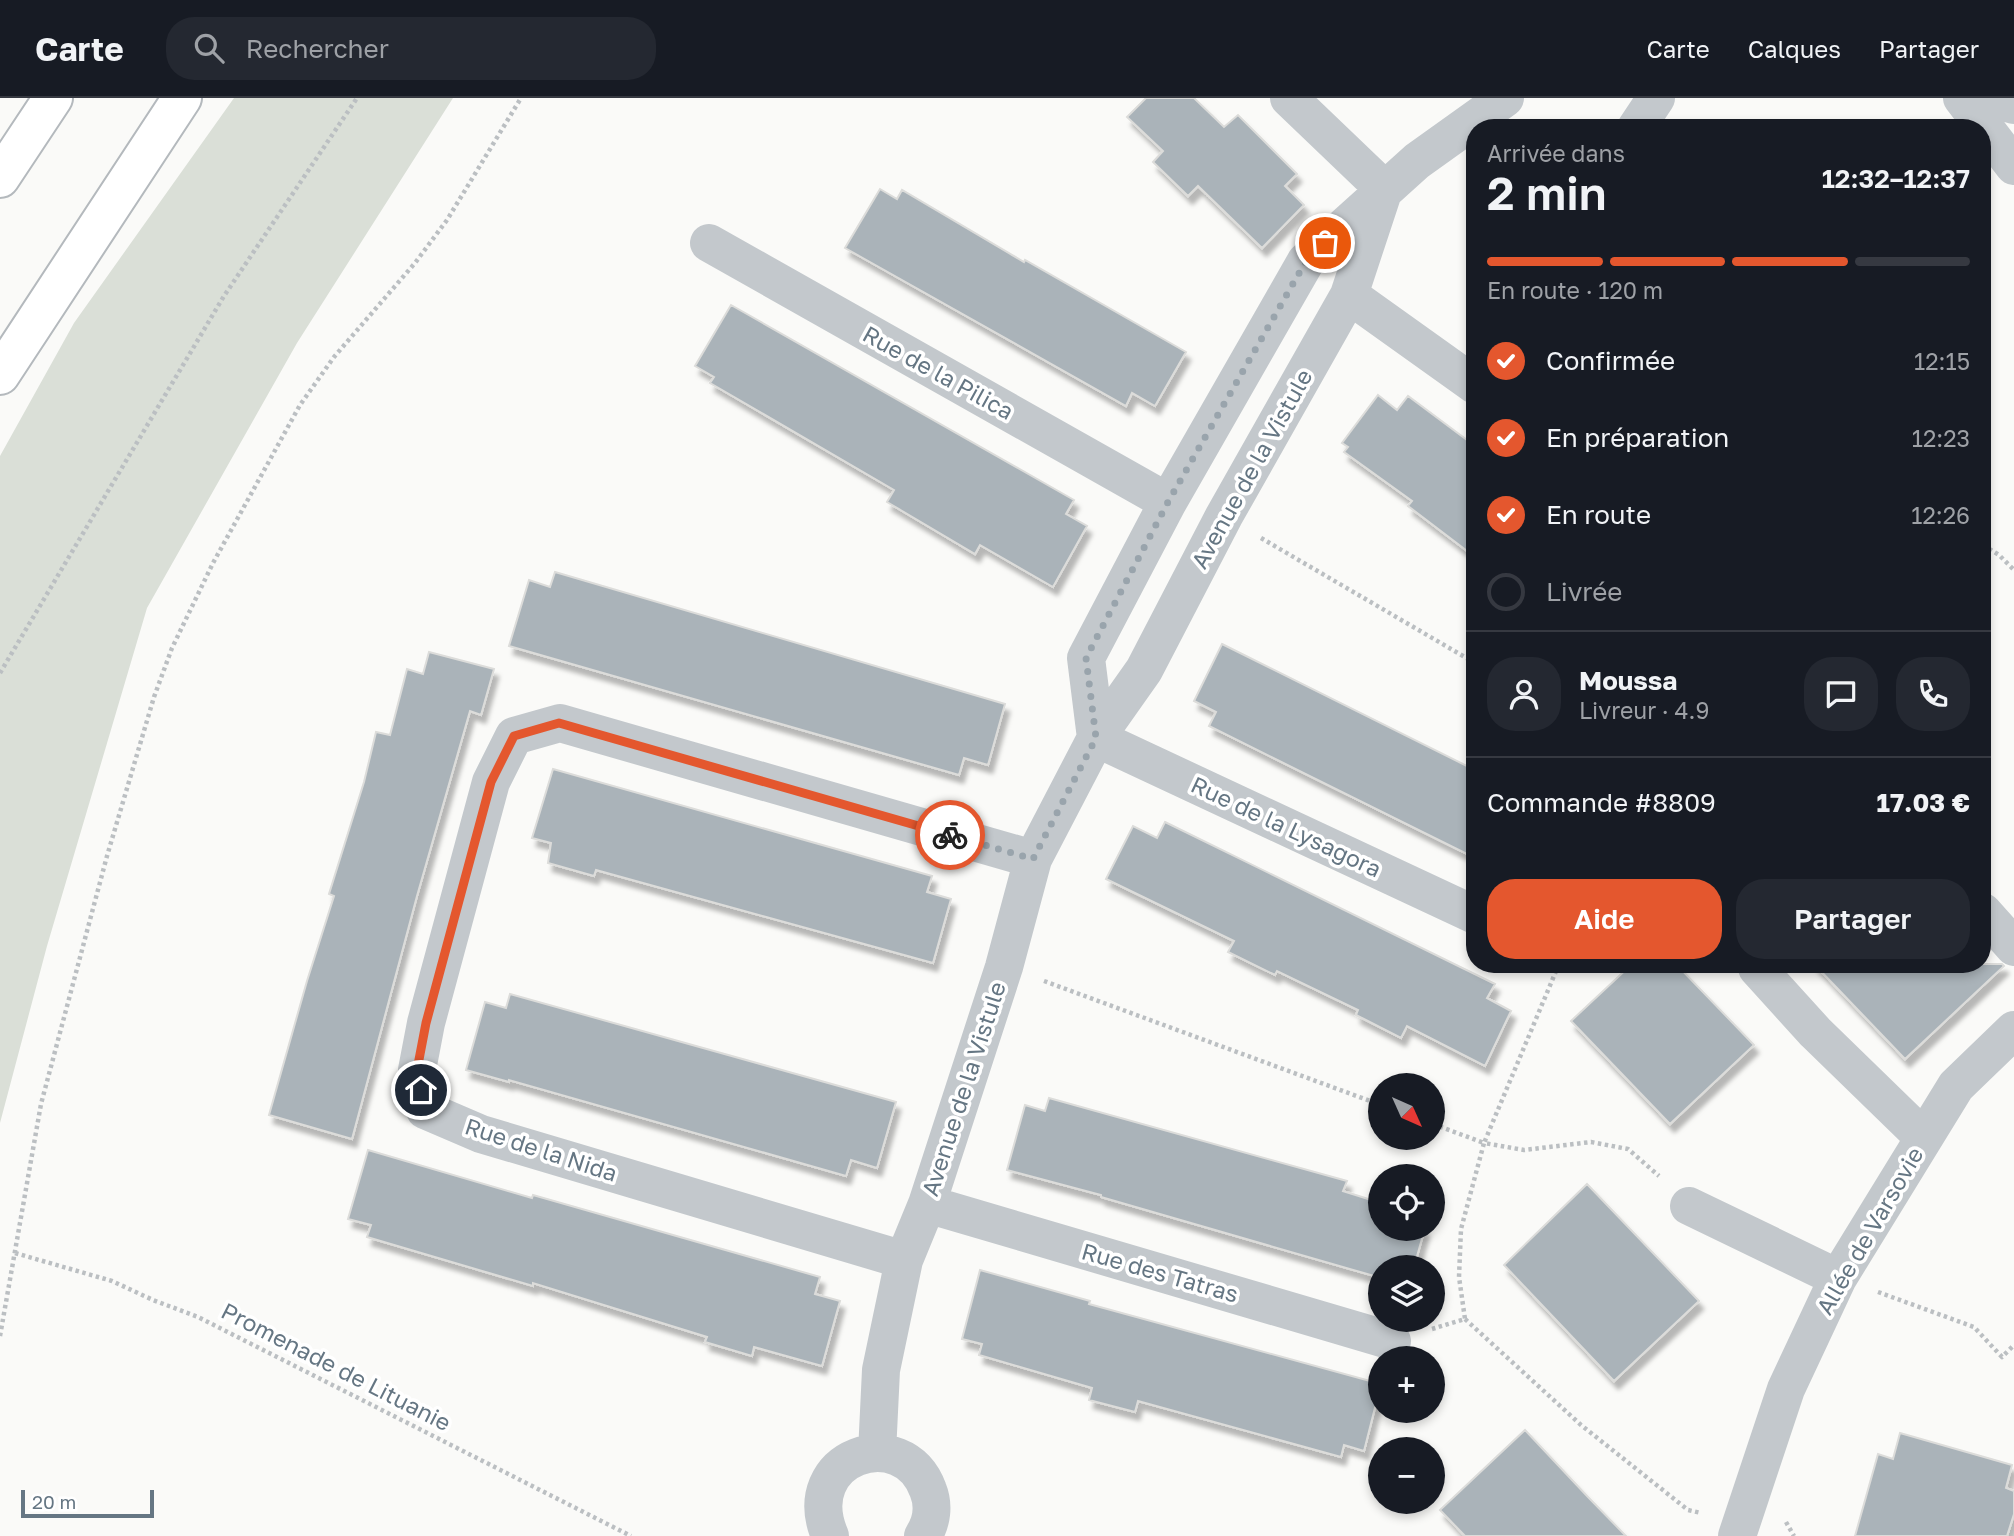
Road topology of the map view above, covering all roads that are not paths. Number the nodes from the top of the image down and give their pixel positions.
1 (53, 98) edge
2 (182, 98) edge
3 (1289, 98) edge
4 (1505, 98) edge
5 (1656, 98) edge
6 (1962, 98) edge
7 (1990, 98) edge
8 (2014, 105) edge
9 (1476, 119) edge
10 (1642, 119) edge
11 (1978, 119) edge
12 (1466, 126) edge
13 (1991, 136) edge
14 (2014, 166) edge
15 (0, 178) edge
16 (1384, 189) junction
17 (709, 243) dead end
18 (1349, 295) junction
19 (0, 375) edge
20 (1466, 379) edge
21 (1168, 502) junction
22 (1096, 738) junction
23 (1033, 859) junction
24 (1466, 911) edge
25 (1991, 921) edge
26 (2014, 947) edge
27 (1762, 973) edge
28 (2014, 1030) edge
29 (1924, 1138) junction
30 (927, 1205) junction
31 (1689, 1206) road end
32 (904, 1260) junction
33 (1838, 1278) junction
34 (1392, 1341) road end
35 (877, 1453) junction
36 (1739, 1530) edge
37 (830, 1536) edge
38 (923, 1536) edge

1 - 15 highway
2 - 19 highway
3 - 16 street
4 - 9 street
5 - 10 street
6 - 11 street
7 - 8 street
12 - 16 street
13 - 14 street
16 - 18 street, Avenue de la Vistule
16 - 21 street
17 - 21 street, Rue de la Pilica
18 - 20 street
18 - 22 street, Avenue de la Vistule
21 - 22 street
22 - 23 street, Avenue de la Vistule
22 - 24 street, Rue de la Lysagora
23 - 30 street, Avenue de la Vistule
23 - 32 street, Rue de la Nida
25 - 26 street
27 - 29 street
28 - 29 street, Allée de Varsovie
29 - 33 street, Allée de Varsovie
30 - 32 street, Avenue de la Vistule
30 - 34 street, Rue des Tatras
31 - 33 street
32 - 35 street, Avenue de la Vistule
33 - 36 street, Allée de Varsovie
35 - 37 street
35 - 38 street

